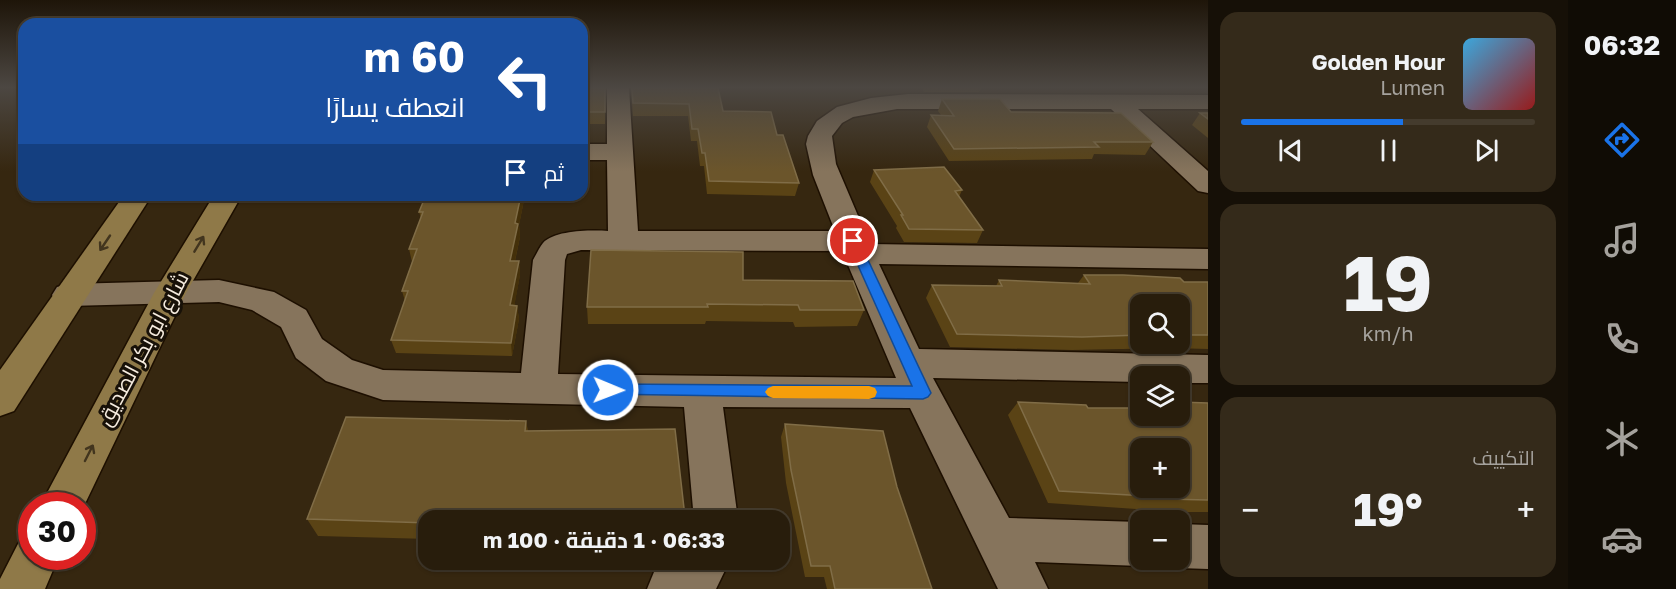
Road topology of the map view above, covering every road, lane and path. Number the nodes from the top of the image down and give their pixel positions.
1 (619, 115) edge
2 (840, 115) edge
3 (1132, 115) edge
4 (588, 152) edge
5 (620, 152) junction
6 (1208, 185) edge
7 (134, 201) edge
8 (224, 201) edge
9 (623, 239) junction
10 (856, 248) junction
11 (1208, 259) edge
12 (170, 292) junction
13 (69, 295) junction
14 (1208, 369) edge
15 (915, 378) junction
16 (538, 389) junction
17 (702, 392) junction
18 (0, 400) edge
19 (69, 492) edge
20 (715, 510) edge
21 (996, 539) junction
22 (1130, 544) edge
23 (1190, 546) edge
24 (1208, 547) edge
25 (29, 570) edge
26 (701, 570) edge
27 (20, 589) edge
28 (671, 589) edge
29 (1024, 589) edge

1 - 5 street
2 - 10 street
3 - 6 street
4 - 5 street
5 - 9 street
7 -> 13 main road
12 -> 8 main road, شارع ابو بكر الصديق
9 - 10 street
9 - 16 street
10 - 11 street
10 - 15 street
12 - 13 street
12 - 16 street
19 -> 12 main road, شارع ابو بكر الصديق
13 - 18 main road
14 - 15 street
15 - 17 street
15 - 21 street
16 - 17 street
17 - 20 street
21 - 22 street
21 - 29 street
23 - 24 street
25 - 27 main road
26 - 28 street

